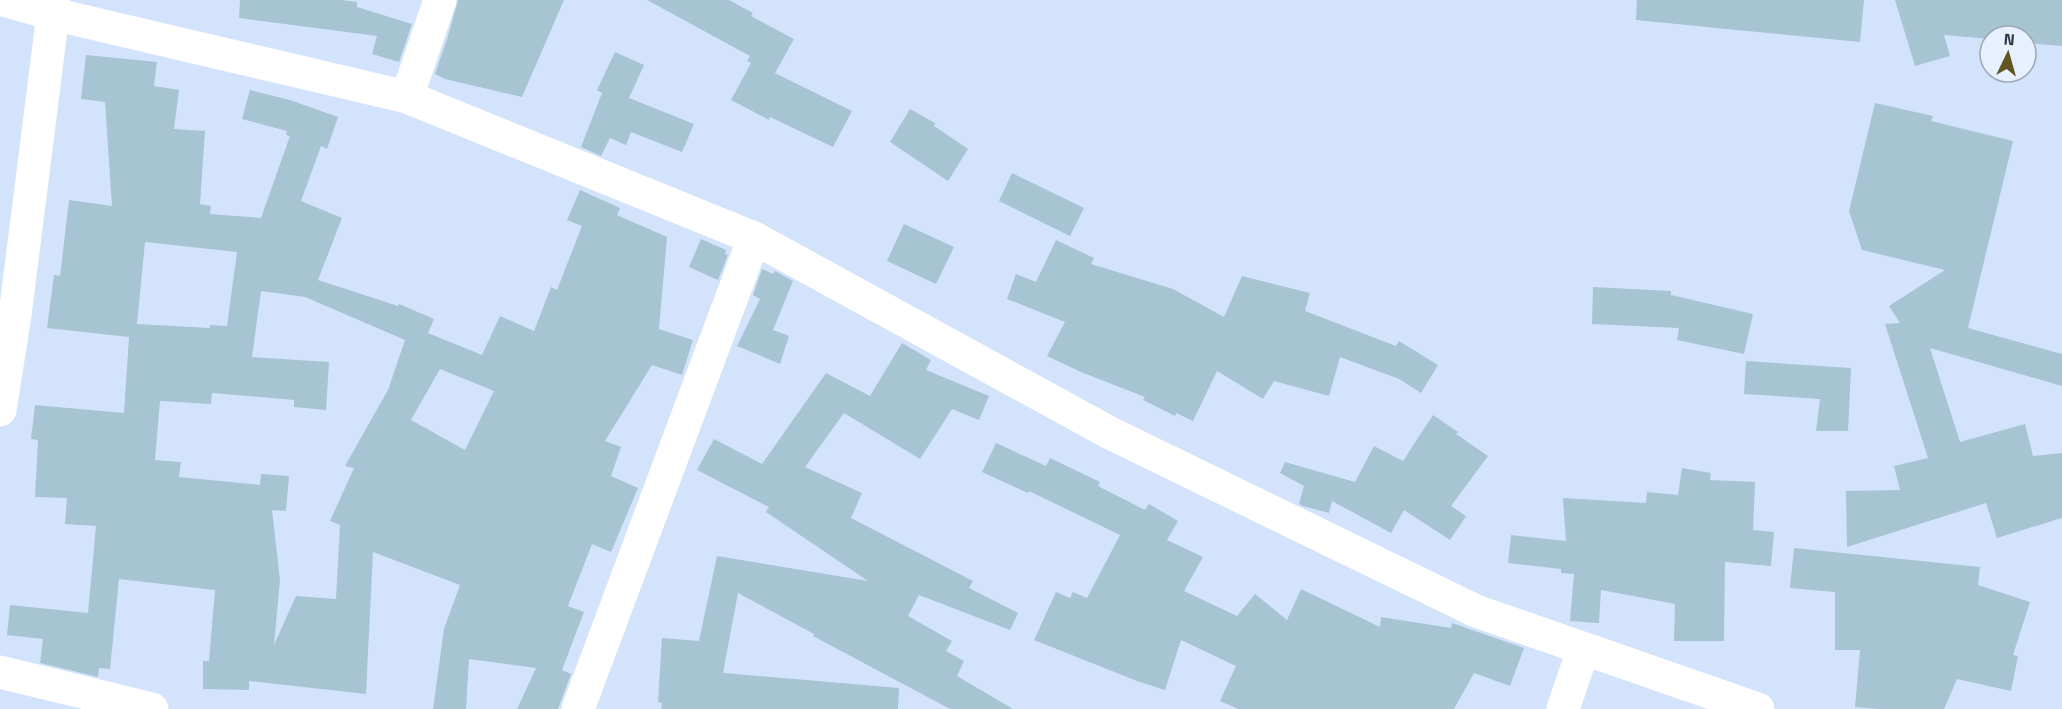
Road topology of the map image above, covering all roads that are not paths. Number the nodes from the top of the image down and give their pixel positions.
1 (3, 0) edge
2 (440, 0) edge
3 (53, 7) edge
4 (407, 97) junction
5 (754, 238) junction
6 (1, 399) edge
7 (1583, 650) junction
8 (0, 672) edge
9 (152, 709) edge
10 (578, 709) edge
11 (1563, 709) edge
12 (1758, 709) edge

1 - 3 street
2 - 4 street
3 - 4 street
3 - 6 street
4 - 5 street
5 - 7 street
5 - 10 street
7 - 11 street
7 - 12 street
8 - 9 street

